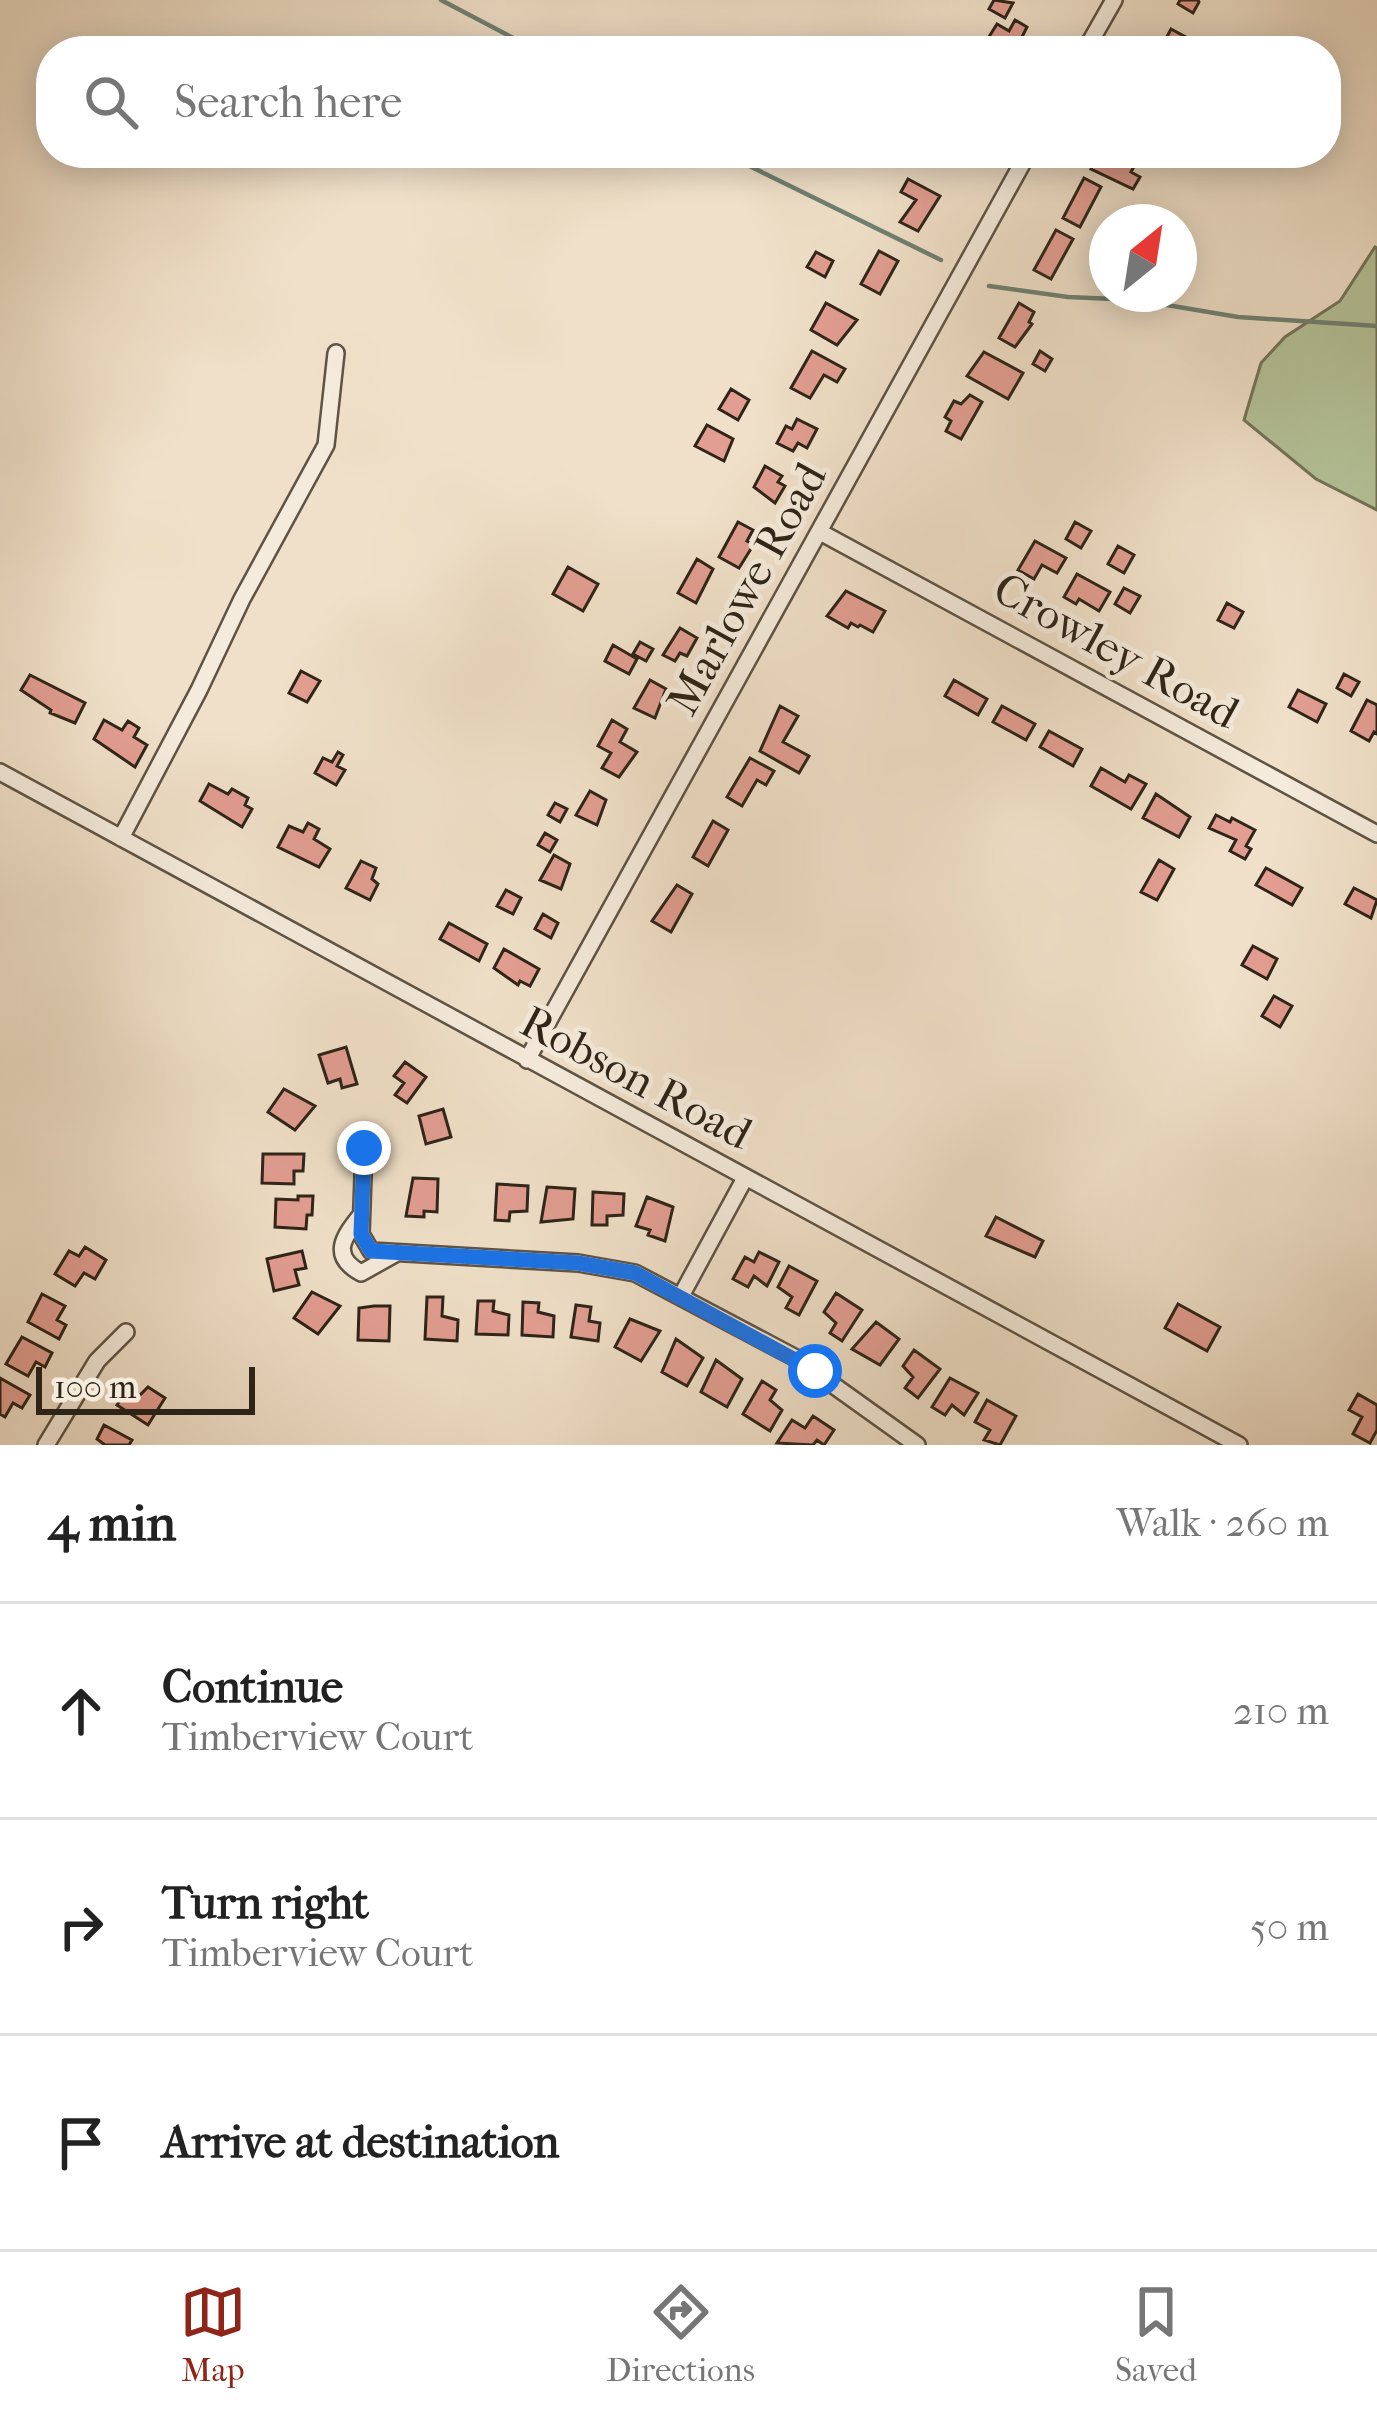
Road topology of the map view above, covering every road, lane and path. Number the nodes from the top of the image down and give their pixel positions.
1 (1114, 0) edge
2 (1094, 36) edge
3 (1020, 168) edge
4 (336, 353) dead end
5 (820, 532) junction
6 (0, 772) edge
7 (1377, 834) edge
8 (121, 838) junction
9 (527, 1060) junction
10 (364, 1148) dead end
11 (745, 1178) junction
12 (361, 1215) junction
13 (395, 1254) junction
14 (681, 1295) junction
15 (126, 1332) dead end
16 (46, 1445) edge
17 (917, 1445) edge
18 (1239, 1445) edge

1 - 2 street
3 - 5 street, Marlowe Road
4 - 8 street
5 - 7 street, Crowley Road
5 - 9 street, Marlowe Road
6 - 8 street, Robson Road
8 - 9 street, Robson Road
9 - 11 street, Robson Road
10 - 12 street
11 - 14 street
11 - 18 street, Robson Road
12 - 13 street
12 - 13 street
13 - 14 street
14 - 17 street
15 - 16 street

